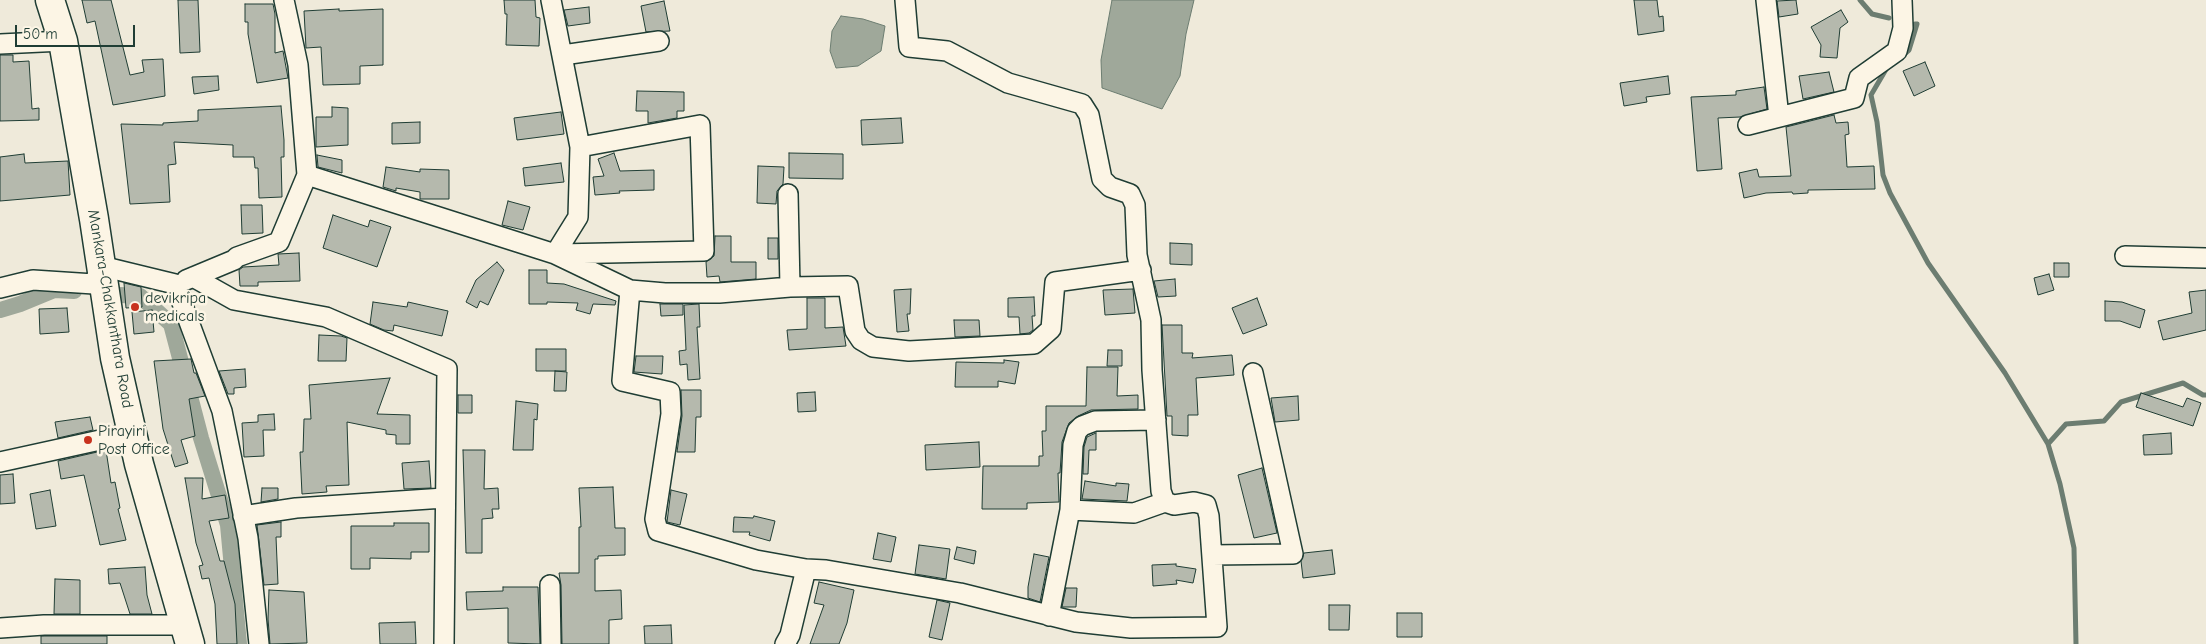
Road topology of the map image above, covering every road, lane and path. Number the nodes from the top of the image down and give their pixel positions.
1 (50, 0) edge
2 (284, 0) edge
3 (551, 0) edge
4 (905, 0) edge
5 (1766, 0) edge
6 (1902, 0) edge
7 (63, 41) junction
8 (660, 41) dead end
9 (0, 44) edge
10 (563, 55) junction
11 (1778, 117) junction
12 (1748, 125) dead end
13 (580, 147) junction
14 (307, 175) junction
15 (788, 194) dead end
16 (555, 254) junction
17 (2125, 256) dead end
18 (2206, 258) edge
19 (101, 266) junction
20 (1141, 270) junction
21 (193, 278) junction
22 (175, 284) junction
23 (790, 287) junction
24 (0, 288) edge
25 (630, 290) junction
26 (1253, 373) dead end
27 (1156, 420) junction
28 (132, 433) junction
29 (0, 462) edge
30 (444, 498) junction
31 (1165, 502) junction
32 (1070, 510) junction
33 (243, 516) junction
34 (1212, 555) junction
35 (806, 569) junction
36 (550, 585) dead end
37 (1049, 616) junction
38 (0, 628) edge
39 (1212, 633) edge
40 (187, 634) edge
41 (259, 644) edge
42 (444, 644) edge
43 (551, 644) edge
44 (785, 644) edge

1 - 7 main road, Mankara-Chakkanthara Road
2 - 14 street
3 - 10 street
4 - 20 street
5 - 11 street
6 - 11 street
7 - 9 street
7 - 19 main road, Mankara-Chakkanthara Road
8 - 10 street
10 - 13 street
11 - 12 street
13 - 16 street
13 - 16 street
14 - 16 street
14 - 21 street
15 - 23 street
16 - 25 street
17 - 18 street
19 - 22 street
19 - 24 street
19 - 28 main road, Mankara-Chakkanthara Road
20 - 23 street
20 - 27 street
21 - 22 street
21 - 30 street
22 - 33 street
23 - 25 street
25 - 35 street
26 - 34 street
27 - 31 street
27 - 32 street
28 - 29 street
28 - 40 main road, Mankara-Chakkanthara Road
30 - 33 street
30 - 42 street
31 - 32 street
31 - 34 street
32 - 37 street
33 - 41 street
34 - 39 street
35 - 37 street
35 - 44 street
36 - 43 street
37 - 39 street
38 - 40 street

